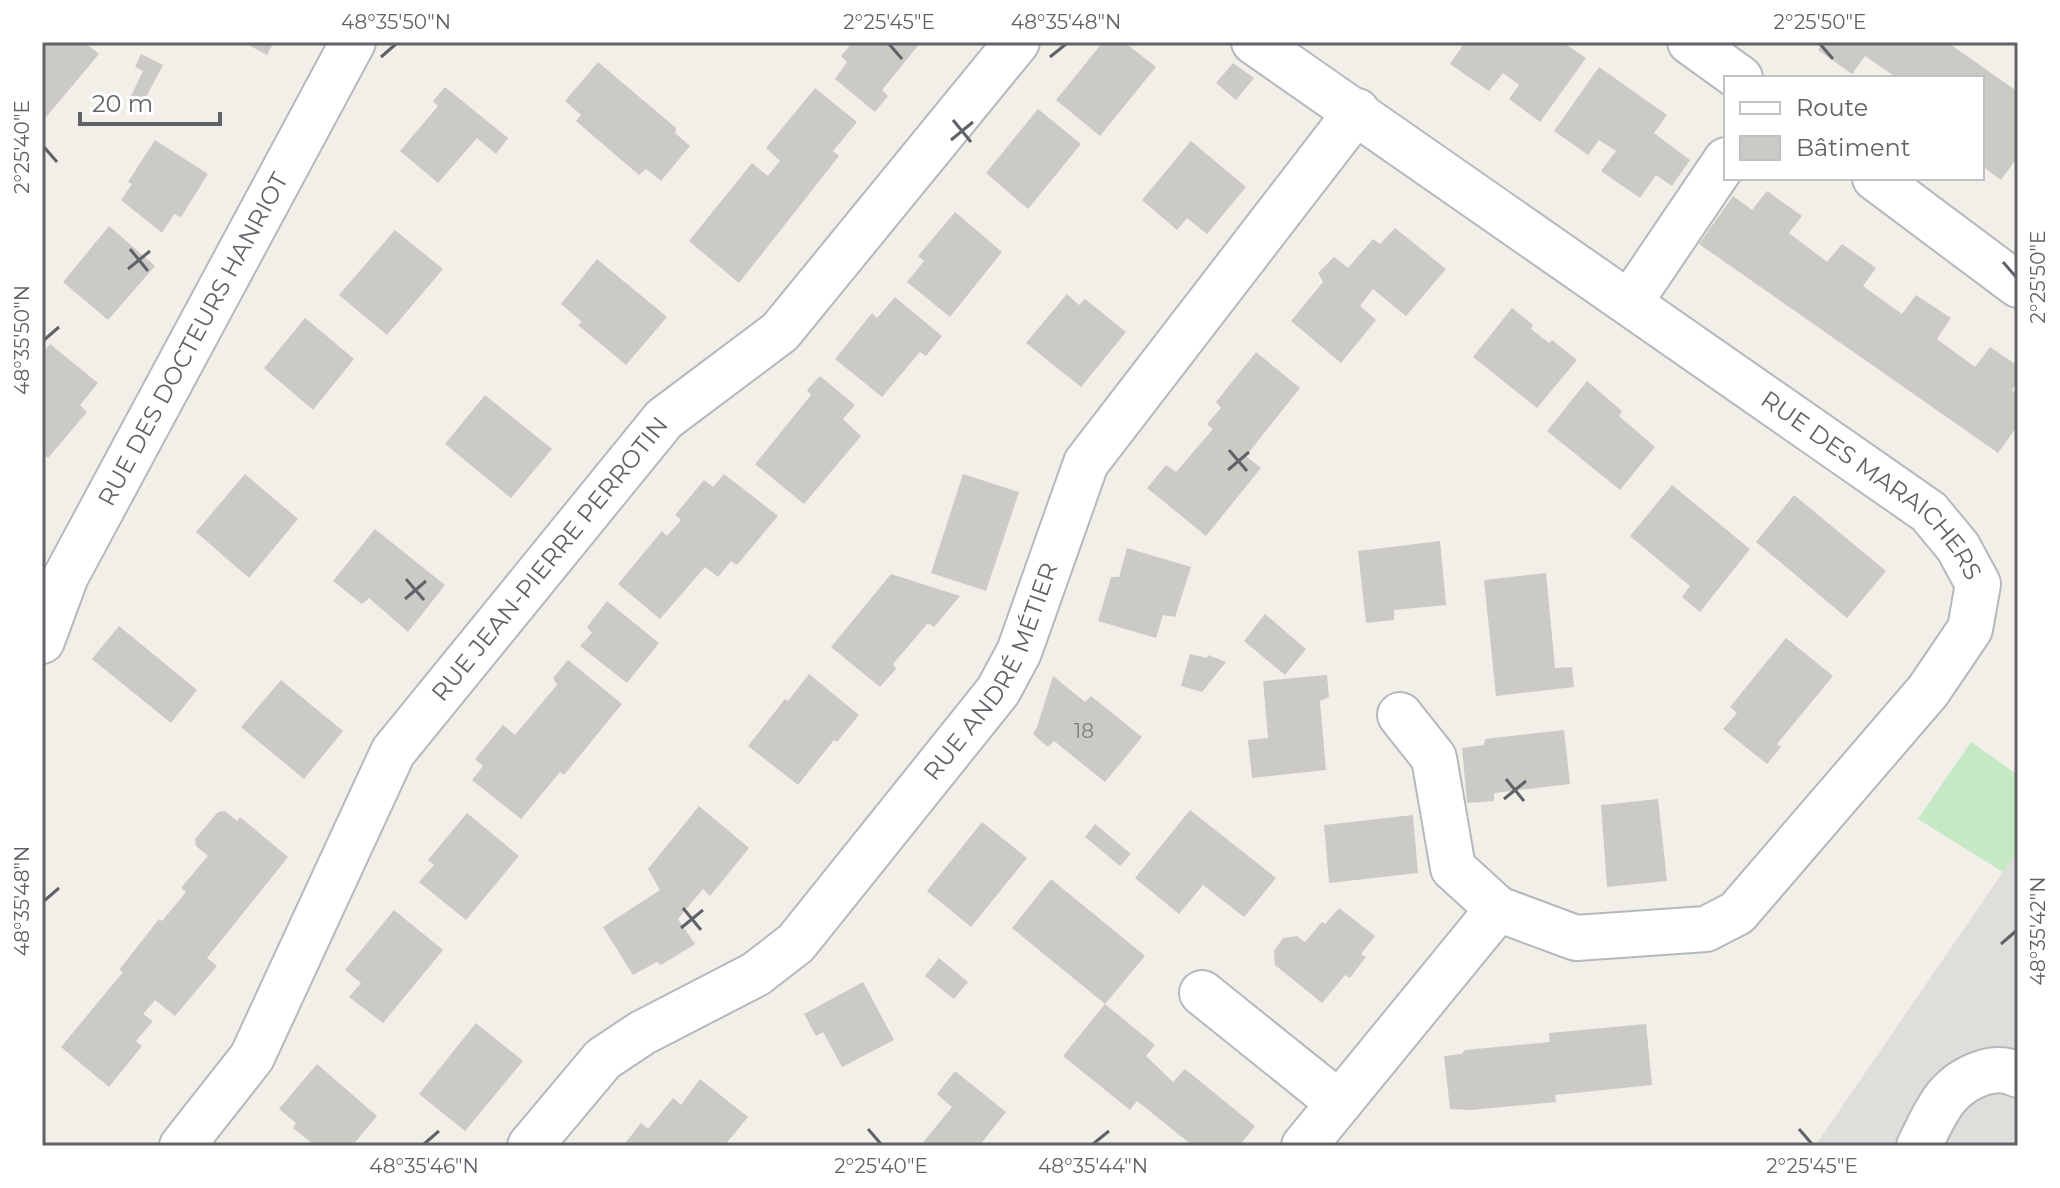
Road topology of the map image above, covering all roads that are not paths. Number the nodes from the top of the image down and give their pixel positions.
1 (353, 42) edge
2 (1017, 42) edge
3 (1254, 42) edge
4 (1690, 42) edge
5 (1737, 76) edge
6 (1357, 111) junction
7 (1724, 163) edge
8 (1878, 180) edge
9 (2018, 285) edge
10 (1630, 302) junction
11 (42, 641) edge
12 (1400, 715) dead end
13 (1498, 909) junction
14 (1202, 993) dead end
15 (2018, 1075) edge
16 (1339, 1103) junction
17 (182, 1146) edge
18 (530, 1146) edge
19 (1304, 1146) edge
20 (1919, 1146) edge

1 - 11 street, RUE DES DOCTEURS HANRIOT
2 - 17 street, RUE JEAN-PIERRE PERROTIN
3 - 6 street, RUE DES MARAICHERS
4 - 5 street
6 - 10 street, RUE DES MARAICHERS
6 - 18 street, RUE ANDRÉ MÉTIER
7 - 10 street
8 - 9 street
10 - 13 street, RUE DES MARAICHERS
12 - 13 street, RUE DES MARAICHERS
13 - 16 street
14 - 16 street
15 - 20 street
16 - 19 street

